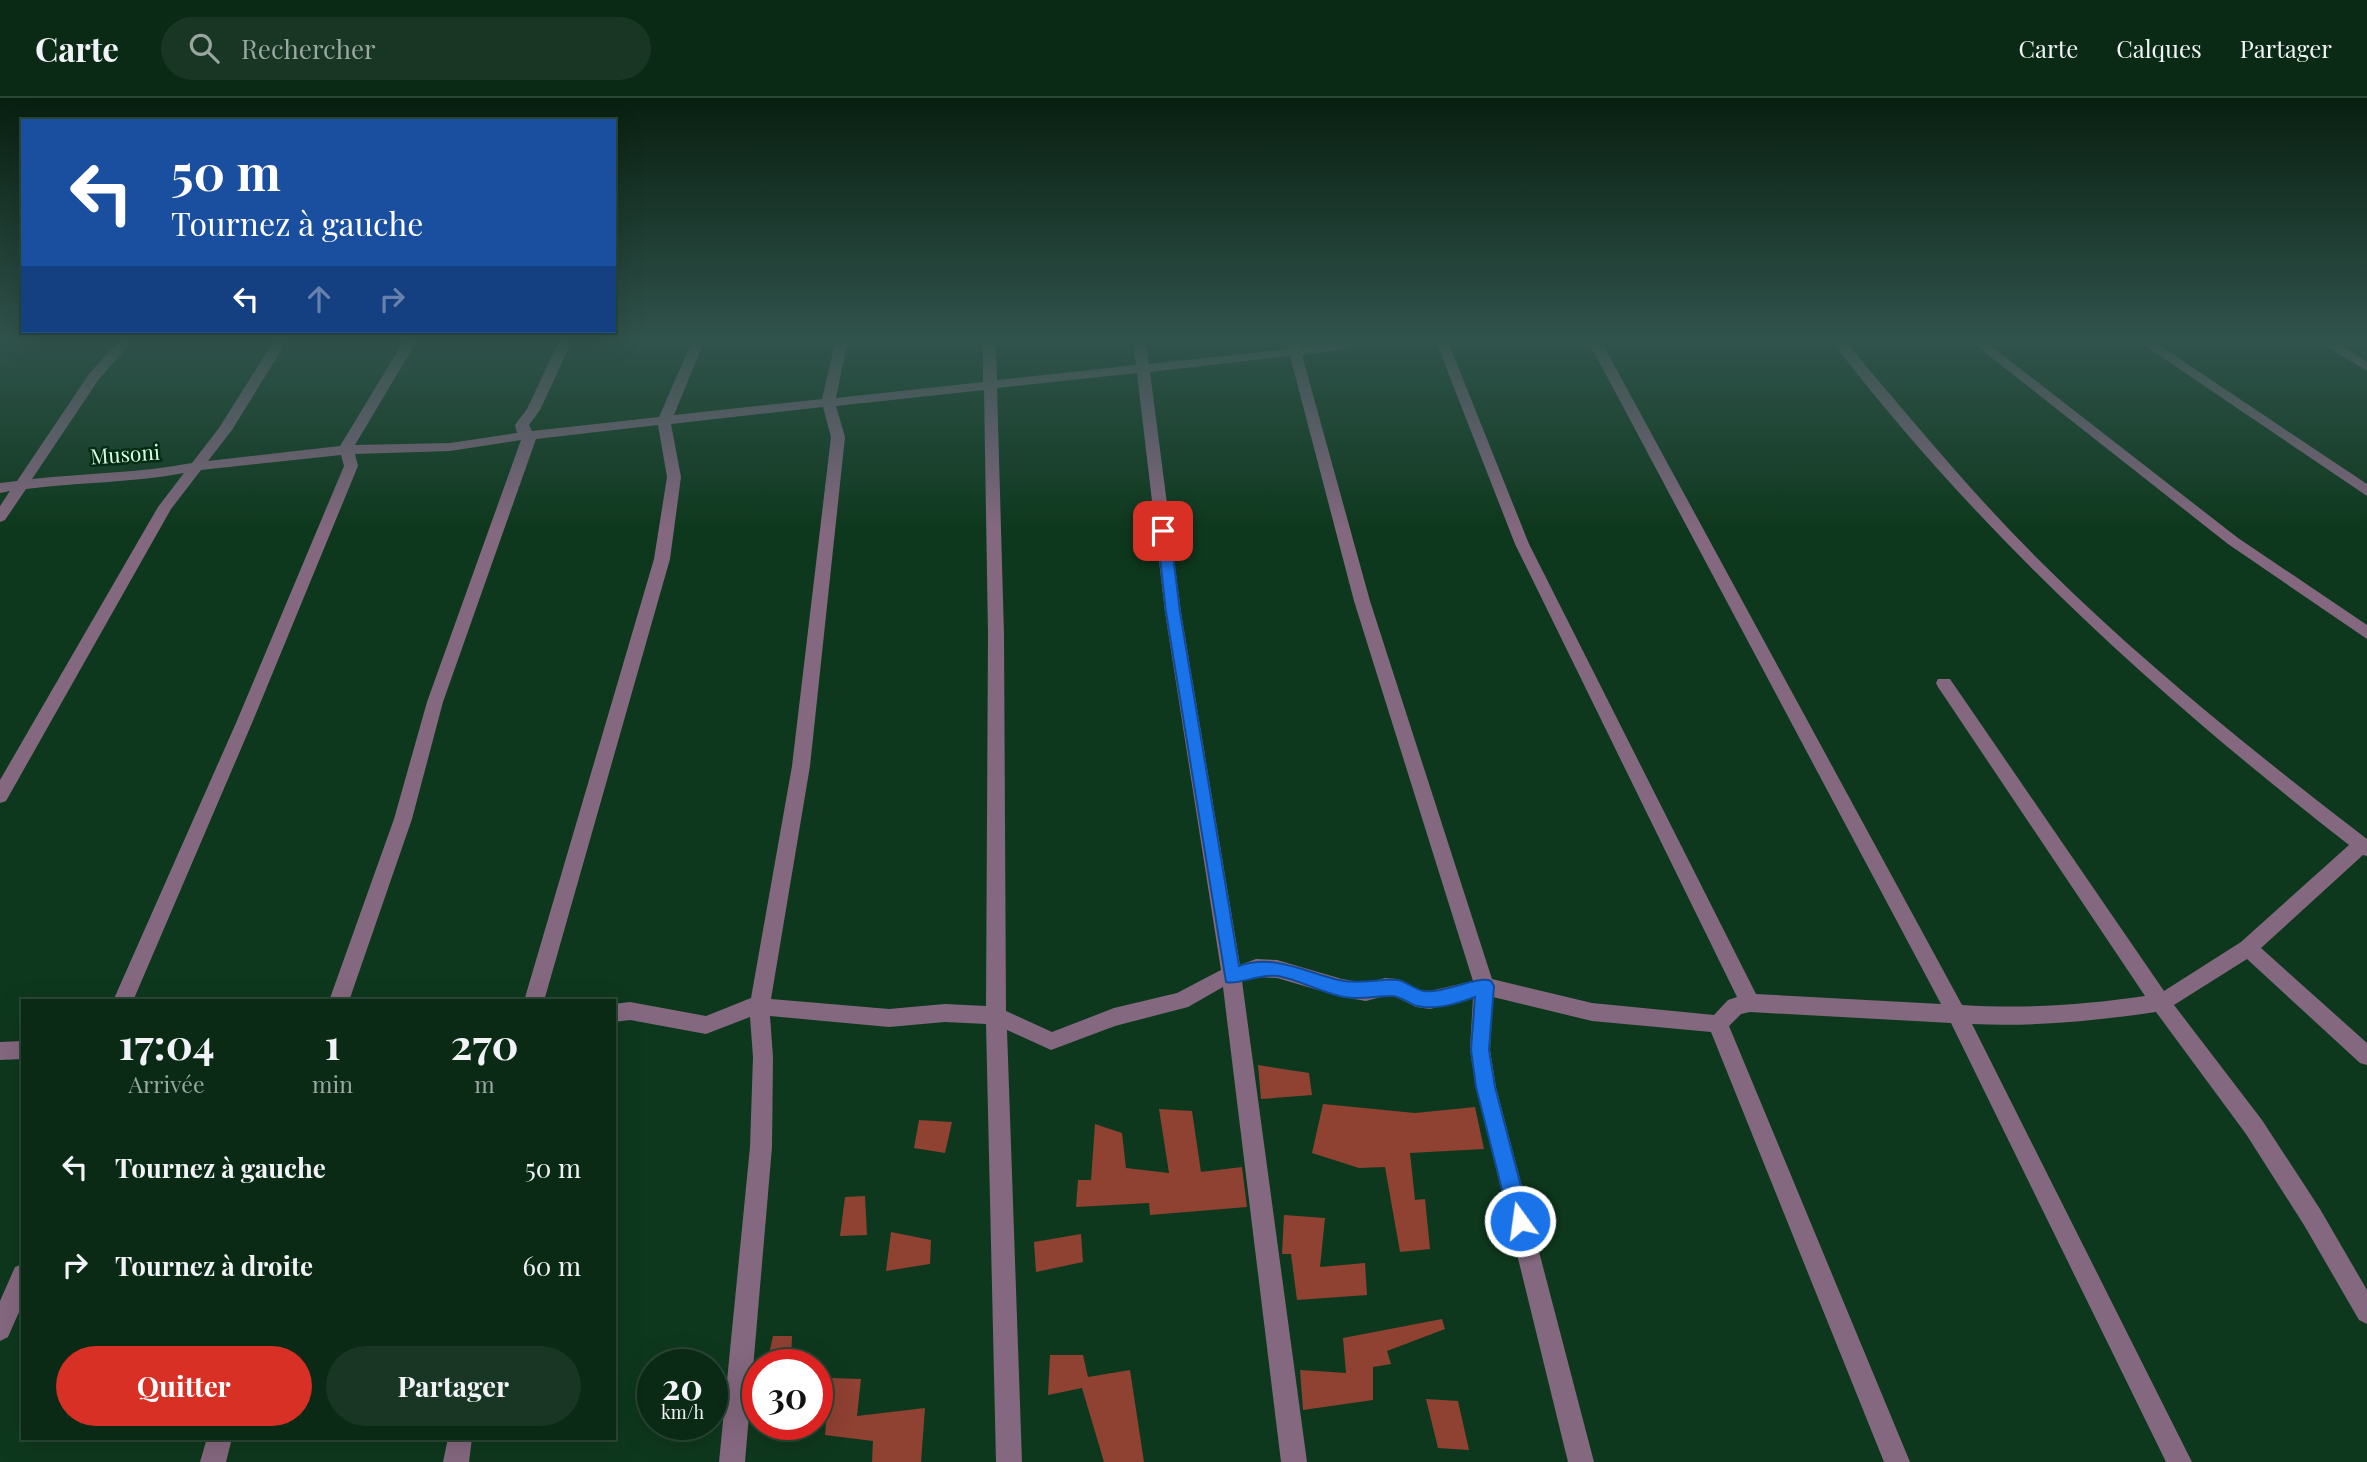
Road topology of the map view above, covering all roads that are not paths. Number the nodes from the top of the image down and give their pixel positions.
1 (77, 403) edge
2 (242, 403) edge
3 (374, 403) edge
4 (537, 403) edge
5 (672, 403) edge
6 (828, 403) junction
7 (831, 403) edge
8 (989, 403) edge
9 (1148, 403) edge
10 (1308, 403) edge
11 (1466, 403) edge
12 (1627, 403) edge
13 (1890, 403) edge
14 (2055, 403) edge
15 (2235, 403) edge
16 (664, 422) junction
17 (530, 435) junction
18 (345, 450) junction
19 (199, 466) junction
20 (20, 486) junction
21 (0, 488) edge
22 (2367, 491) edge
23 (0, 517) edge
24 (2367, 633) edge
25 (1944, 683) dead end
26 (0, 796) edge
27 (2364, 847) edge
28 (2248, 948) junction
29 (1232, 976) junction
30 (1485, 986) junction
31 (124, 999) edge
32 (340, 999) edge
33 (535, 999) edge
34 (1750, 1003) junction
35 (2161, 1003) junction
36 (759, 1009) junction
37 (616, 1013) edge
38 (1956, 1015) junction
39 (996, 1016) junction
40 (1718, 1024) junction
41 (21, 1050) edge
42 (0, 1051) edge
43 (2367, 1056) edge
44 (21, 1280) edge
45 (2367, 1312) edge
46 (0, 1329) edge
47 (218, 1440) edge
48 (460, 1440) edge
49 (213, 1462) edge
50 (456, 1462) edge
51 (732, 1462) edge
52 (1010, 1462) edge
53 (1294, 1462) edge
54 (1581, 1462) edge
55 (1897, 1462) edge
56 (2179, 1462) edge

1 - 20 street
2 - 19 street
3 - 18 street
4 - 17 street
5 - 16 street
6 - 7 street, Musoni
6 - 16 street, Musoni
6 - 36 street
8 - 39 street
9 - 29 street
10 - 30 street
11 - 34 street
12 - 38 street
13 - 27 street
14 - 24 street
15 - 22 street
16 - 17 street, Musoni
16 - 33 street
17 - 18 street, Musoni
17 - 32 street
18 - 19 street, Musoni
18 - 31 street
19 - 20 street, Musoni
19 - 26 street
20 - 21 street, Musoni
20 - 23 street
25 - 35 street
27 - 28 street
28 - 35 street
28 - 43 street
29 - 30 street
29 - 39 street
29 - 53 street
30 - 40 street
30 - 54 street
34 - 38 street
34 - 40 street
35 - 38 street
35 - 45 street
36 - 37 street
36 - 39 street
36 - 51 street
38 - 56 street
39 - 52 street
40 - 55 street
41 - 42 street
44 - 46 street
47 - 49 street
48 - 50 street

